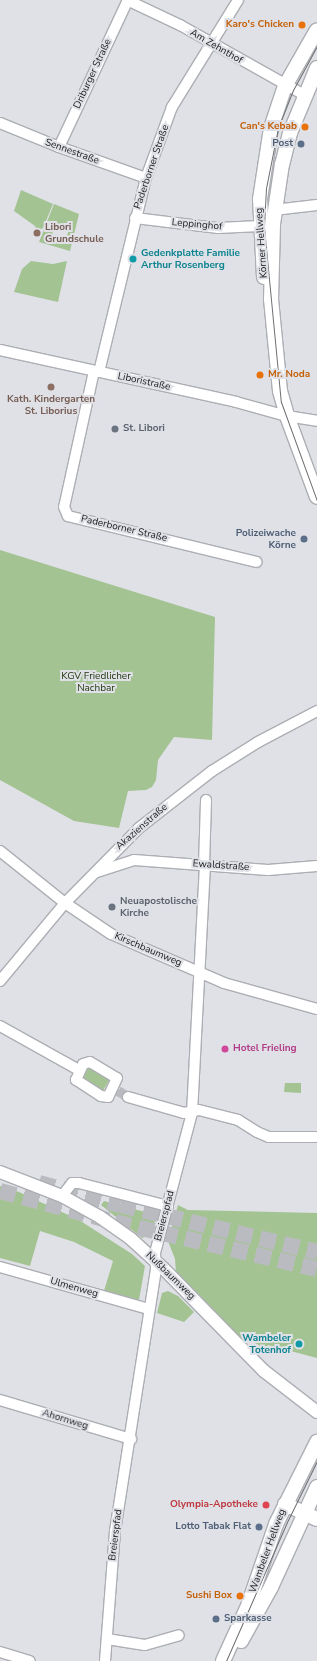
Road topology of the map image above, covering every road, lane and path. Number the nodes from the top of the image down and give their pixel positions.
1 (127, 0) edge
2 (238, 0) edge
3 (317, 30) edge
4 (210, 43) junction
5 (317, 68) edge
6 (285, 86) junction
7 (304, 95) junction
8 (0, 123) edge
9 (58, 147) junction
10 (146, 178) junction
11 (317, 205) edge
12 (274, 210) junction
13 (135, 218) junction
14 (260, 226) junction
15 (271, 299) junction
16 (0, 350) edge
17 (96, 372) junction
18 (287, 416) junction
19 (317, 421) edge
20 (317, 497) edge
21 (256, 562) dead end
22 (317, 711) edge
23 (206, 800) dead end
24 (120, 845) junction
25 (0, 850) edge
26 (126, 862) junction
27 (205, 865) junction
28 (317, 866) edge
29 (92, 874) junction
30 (65, 903) junction
31 (199, 972) junction
32 (0, 981) edge
33 (317, 1010) edge
34 (0, 1026) edge
35 (79, 1070) junction
36 (128, 1097) tunnel mouth
37 (192, 1113) junction
38 (317, 1137) edge
39 (0, 1172) edge
40 (62, 1196) junction
41 (168, 1206) junction
42 (154, 1260) junction
43 (0, 1267) edge
44 (148, 1309) junction
45 (0, 1400) edge
46 (317, 1412) edge
47 (131, 1439) junction
48 (317, 1442) edge
49 (317, 1487) edge
50 (286, 1504) junction
51 (304, 1514) junction
52 (317, 1519) edge
53 (179, 1634) dead end
54 (107, 1639) junction
55 (0, 1652) edge
56 (30, 1661) edge
57 (105, 1661) edge
58 (223, 1661) edge
59 (232, 1661) edge

1 - 4 street, Am Zehnthof
1 - 9 street, Driburger Straße
2 - 4 street, Paderborner Straße
3 - 6 main road, Körner Hellweg
4 - 6 street, Am Zehnthof
4 - 10 street, Paderborner Straße
5 - 7 main road, Körner Hellweg
6 - 7 street, Am Zehnthof
6 - 14 main road, Körner Hellweg
7 - 12 main road, Körner Hellweg
8 - 9 street, Sennestraße
9 - 10 street, Sennestraße
10 - 13 street, Paderborner Straße
11 - 12 street
12 - 15 main road, Körner Hellweg
13 - 14 street, Leppinghof
13 - 17 street, Paderborner Straße
14 - 15 main road, Körner Hellweg
15 - 18 main road, Körner Hellweg
16 - 17 street, Liboristraße
17 - 18 street, Liboristraße
17 - 21 street, Paderborner Straße
18 - 19 street, Liboristraße
18 - 20 main road, Körner Hellweg
22 - 24 street, Akazienstraße
23 - 27 street, Breierspfad
24 - 26 street
24 - 29 street, Akazienstraße
25 - 30 street, Kirschbaumweg
26 - 27 street, Ewaldstraße
26 - 29 street, Ewaldstraße
27 - 28 street, Ewaldstraße
27 - 31 street, Breierspfad
29 - 30 street, Akazienstraße
30 - 31 street, Kirschbaumweg
30 - 32 street, Akazienstraße
31 - 33 street, Kirschbaumweg
31 - 37 street, Breierspfad
34 - 35 street
35 - 35 street
36 - 37 street
37 - 38 street
37 - 41 street, Breierspfad
39 - 40 street, Nußbaumweg
40 - 41 street
40 - 42 street, Nußbaumweg
41 - 42 street, Breierspfad
42 - 44 street, Breierspfad
42 - 46 street, Nußbaumweg
43 - 44 street, Ulmenweg
44 - 47 street, Breierspfad
45 - 47 street, Ahornweg
47 - 54 street, Breierspfad
48 - 50 main road, Wambeler Hellweg
49 - 51 main road, Wambeler Hellweg
50 - 51 main road
50 - 58 main road, Wambeler Hellweg
51 - 52 main road
51 - 59 main road, Wambeler Hellweg
53 - 54 street
54 - 57 street, Breierspfad
55 - 56 street

